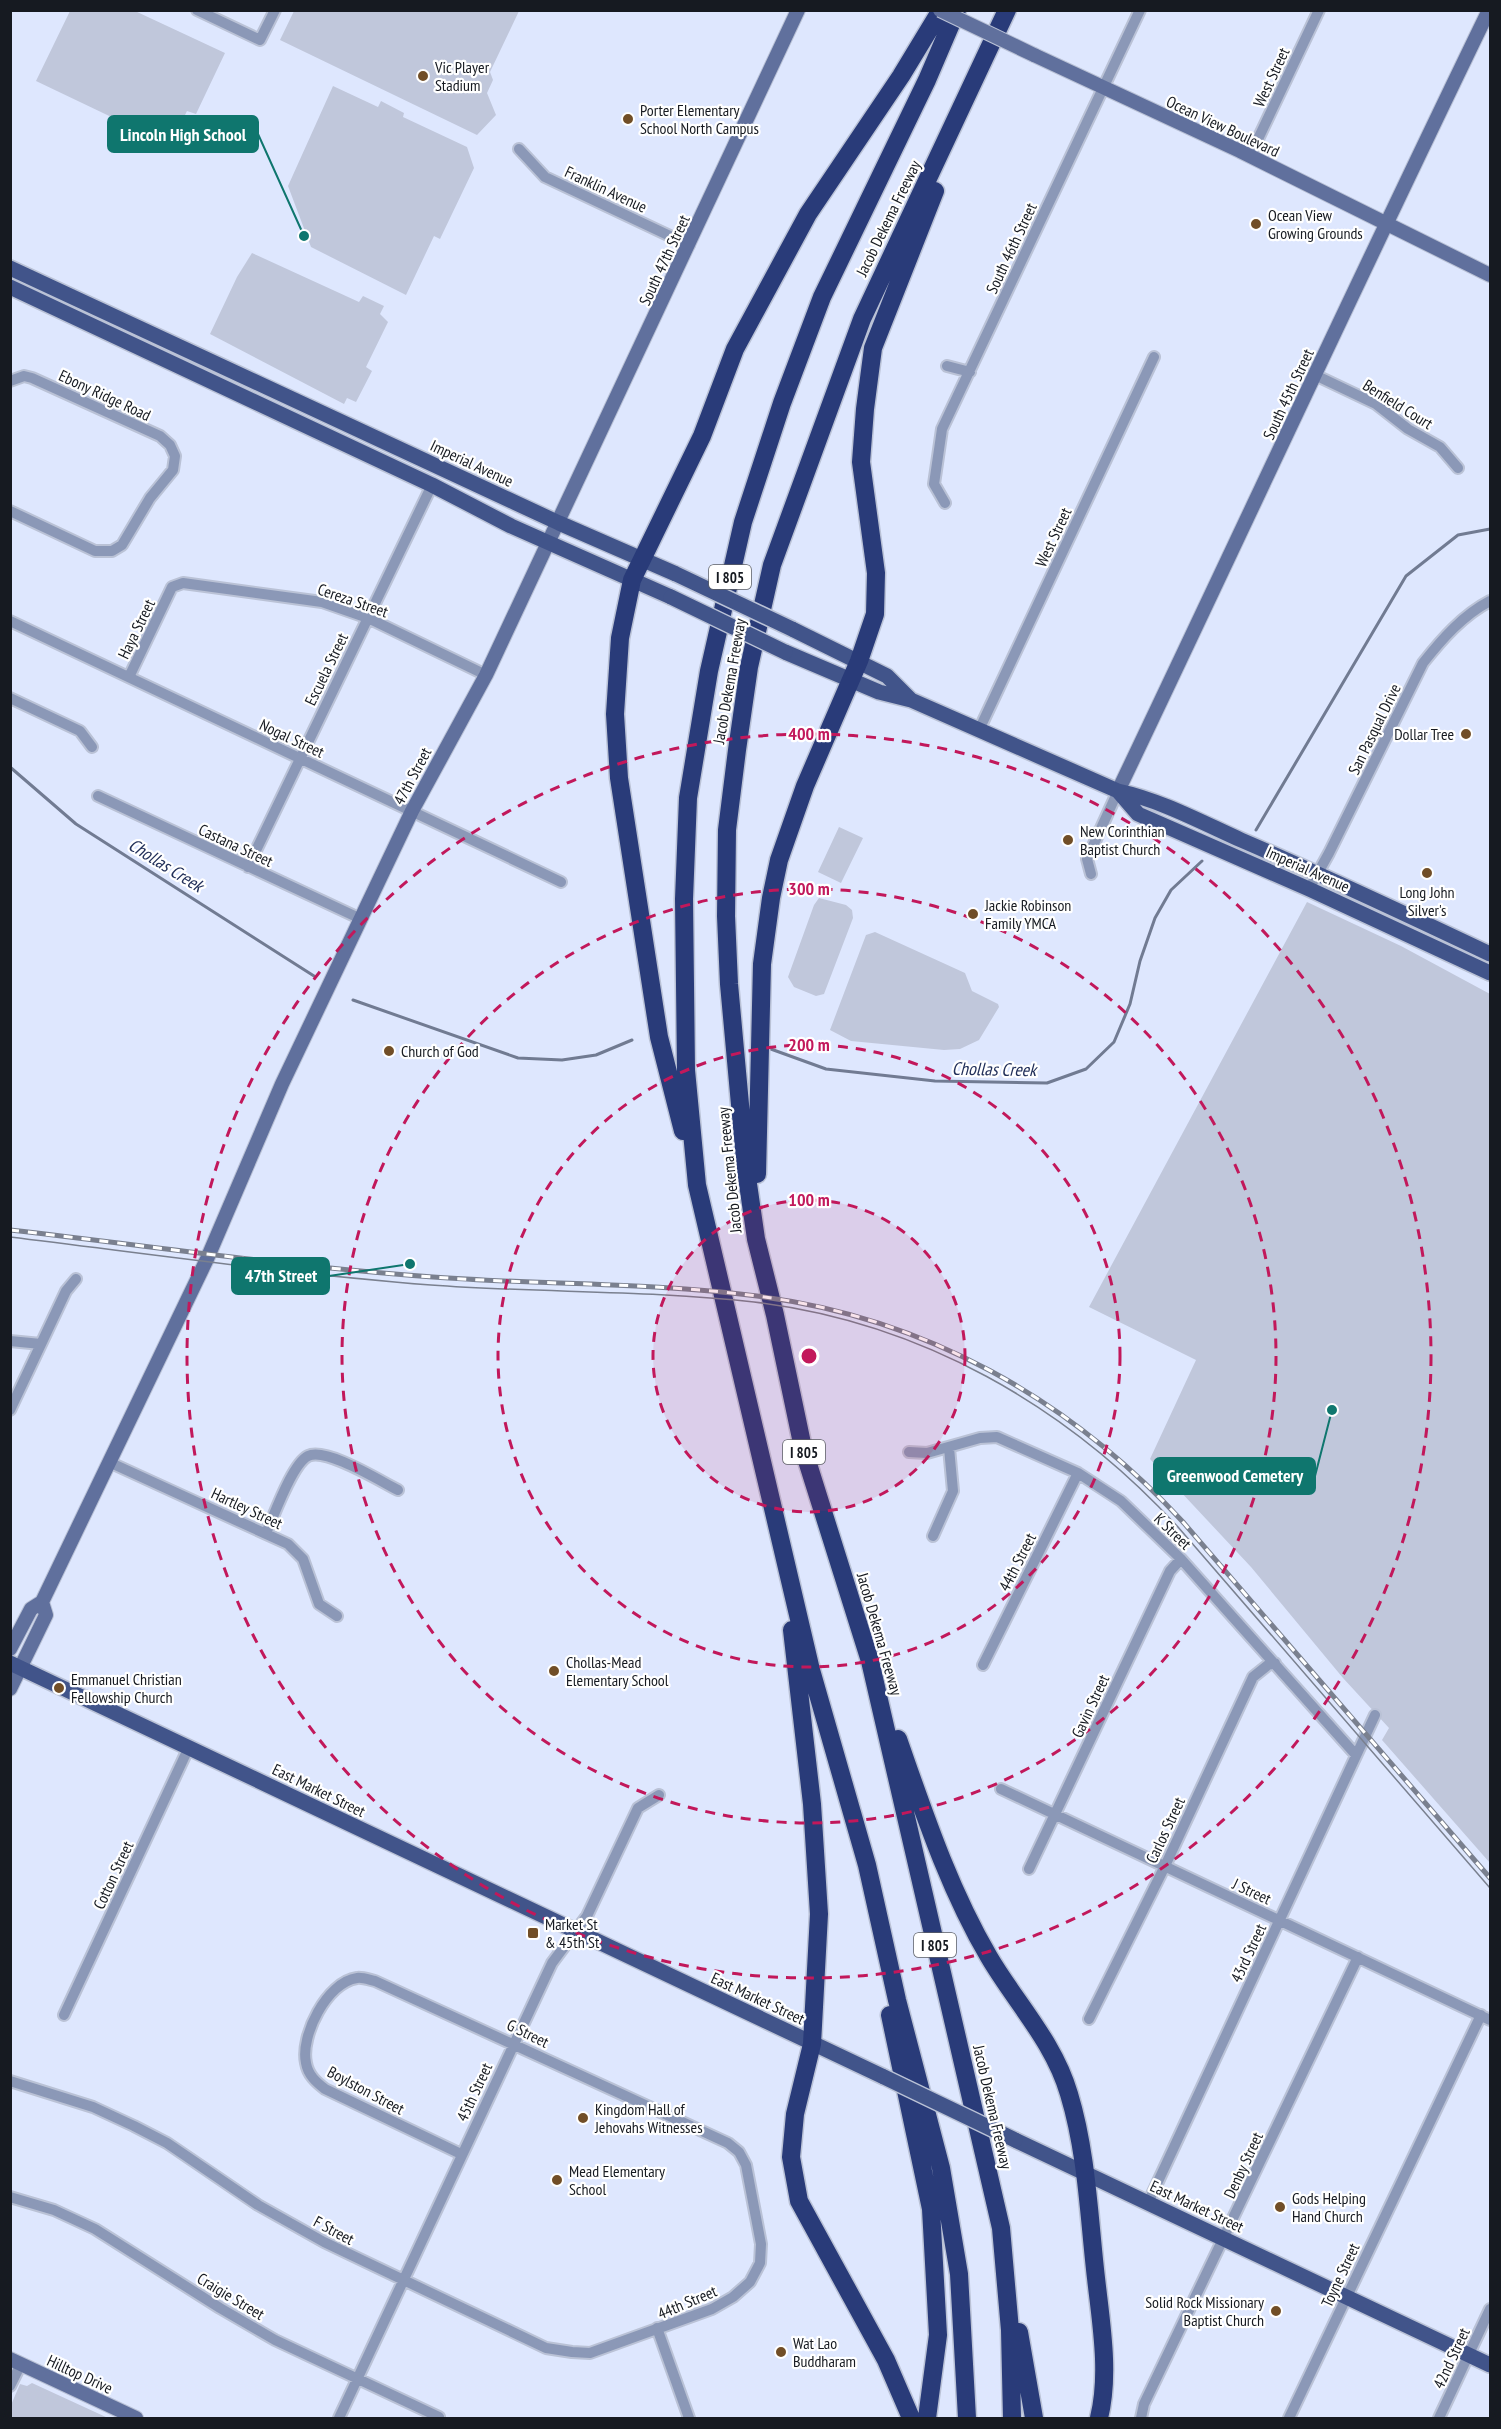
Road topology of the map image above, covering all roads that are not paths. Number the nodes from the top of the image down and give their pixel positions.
1 (197, 10) edge
2 (275, 10) edge
3 (798, 10) edge
4 (940, 10) edge
5 (957, 10) edge
6 (1007, 10) edge
7 (1140, 10) edge
8 (1319, 10) edge
9 (1489, 10) edge
10 (980, 71) junction
11 (1103, 88) junction
12 (519, 149) dead end
13 (1250, 156) junction
14 (1385, 223) junction
15 (689, 245) junction
16 (10, 268) edge
17 (1491, 275) edge
18 (10, 287) edge
19 (1154, 357) dead end
20 (947, 366) dead end
21 (970, 372) junction
22 (1315, 375) junction
23 (12, 380) edge
24 (1458, 468) dead end
25 (432, 485) junction
26 (945, 503) dead end
27 (10, 511) edge
28 (559, 523) junction
29 (548, 543) junction
30 (644, 559) junction
31 (632, 580) junction
32 (169, 593) joint
33 (1491, 601) edge
34 (368, 618) junction
35 (10, 621) edge
36 (859, 661) junction
37 (486, 675) junction
38 (129, 677) junction
39 (850, 680) junction
40 (10, 698) edge
41 (910, 700) junction
42 (979, 730) junction
43 (92, 747) dead end
44 (300, 758) junction
45 (1118, 791) junction
46 (98, 796) dead end
47 (412, 811) junction
48 (248, 867) junction
49 (1318, 873) junction
50 (1091, 874) dead end
51 (561, 882) dead end
52 (1309, 889) junction
53 (361, 919) junction
54 (1491, 954) edge
55 (1491, 974) edge
56 (697, 1185) junction
57 (756, 1239) junction
58 (76, 1279) dead end
59 (10, 1341) edge
60 (41, 1344) junction
61 (10, 1410) edge
62 (949, 1448) junction
63 (909, 1452) dead end
64 (111, 1462) junction
65 (1078, 1473) junction
66 (398, 1490) dead end
67 (266, 1533) junction
68 (780, 1533) junction
69 (933, 1536) dead end
70 (1181, 1559) junction
71 (42, 1602) junction
72 (337, 1616) dead end
73 (10, 1649) edge
74 (870, 1661) junction
75 (1275, 1663) junction
76 (983, 1665) dead end
77 (16, 1666) edge
78 (10, 1689) edge
79 (1376, 1715) dead end
80 (189, 1748) junction
81 (1356, 1755) junction
82 (1001, 1789) dead end
83 (658, 1795) dead end
84 (1055, 1814) junction
85 (867, 1865) junction
86 (1165, 1866) junction
87 (1029, 1869) dead end
88 (1280, 1920) junction
89 (575, 1932) junction
90 (1358, 1957) junction
91 (64, 2015) dead end
92 (1486, 2017) edge
93 (1089, 2019) dead end
94 (315, 2020) joint
95 (514, 2042) junction
96 (812, 2044) junction
97 (10, 2081) edge
98 (739, 2152) joint
99 (461, 2154) junction
100 (1084, 2172) junction
101 (10, 2197) edge
102 (1148, 2203) junction
103 (1001, 2228) junction
104 (1224, 2238) junction
105 (404, 2281) junction
106 (1346, 2297) junction
107 (1491, 2309) edge
108 (657, 2328) junction
109 (1469, 2355) junction
110 (16, 2362) edge
111 (1491, 2366) edge
112 (357, 2381) junction
113 (10, 2386) edge
114 (440, 2417) edge
115 (136, 2418) edge
116 (339, 2418) edge
117 (689, 2418) edge
118 (911, 2418) edge
119 (927, 2418) edge
120 (967, 2418) edge
121 (1012, 2418) edge
122 (1034, 2418) edge
123 (1100, 2418) edge
124 (1141, 2418) edge
125 (1289, 2418) edge
126 (1439, 2418) edge

1 - 2 street
3 - 15 main road, South 47th Street
4 - 11 main road, Ocean View Boulevard, bridge
4 - 30 highway
5 - 56 highway, Jacob Dekema Freeway / I 805
6 - 10 highway, Jacob Dekema Freeway / I 805
7 - 11 street, South 46th Street
8 - 13 street, West Street
9 - 14 main road, South 45th Street
10 - 36 highway
10 - 57 highway, Jacob Dekema Freeway / I 805
11 - 13 main road, Ocean View Boulevard
11 - 21 street, South 46th Street
12 - 15 street, Franklin Avenue
13 - 14 main road, Ocean View Boulevard
14 - 17 main road, Ocean View Boulevard
14 - 22 main road, South 45th Street
15 - 28 main road, South 47th Street
16 - 28 main road, Imperial Avenue
18 - 25 main road, Imperial Avenue
19 - 42 street, West Street
20 - 21 street
21 - 26 street, South 46th Street
22 - 24 street, Benfield Court
22 - 45 main road, South 45th Street
23 - 27 street, Ebony Ridge Road
25 - 29 main road, Imperial Avenue
25 - 34 street, Escuela Street
28 - 29 main road, 47th Street
28 - 30 main road, Imperial Avenue
29 - 31 main road, Imperial Avenue
29 - 37 main road, 47th Street
30 - 31 highway
30 - 36 main road, Imperial Avenue, bridge
31 - 39 main road, Imperial Avenue, bridge
31 - 56 highway
32 - 34 street, Cereza Street
32 - 38 street, Haya Street
33 - 49 street, San Pasqual Drive
34 - 37 street, Cereza Street
34 - 44 street, Escuela Street
35 - 38 street, Nogal Street
36 - 39 highway
36 - 41 main road, Imperial Avenue
37 - 47 main road, 47th Street
38 - 44 street, Nogal Street
39 - 41 main road, Imperial Avenue
39 - 57 highway
40 - 43 street
41 - 42 main road, Imperial Avenue
42 - 45 main road, Imperial Avenue
44 - 47 street, Nogal Street
44 - 48 street, Escuela Street
45 - 49 main road, Imperial Avenue
45 - 50 street
45 - 52 main road, Imperial Avenue
46 - 48 street, Castana Street
47 - 51 street, Nogal Street
47 - 53 main road, 47th Street
48 - 53 street, Castana Street
49 - 52 street, San Pasqual Drive
49 - 54 main road, Imperial Avenue
52 - 55 main road, Imperial Avenue
53 - 64 main road, 47th Street
56 - 68 highway, Jacob Dekema Freeway / I 805
57 - 74 highway, Jacob Dekema Freeway / I 805
58 - 60 street
59 - 60 street
60 - 61 street
62 - 63 street, K Street
62 - 65 street, K Street
62 - 69 street
64 - 67 street, Hartley Street
64 - 71 main road, 47th Street
65 - 70 street, K Street
65 - 76 street, 44th Street
66 - 67 street
67 - 72 street, Hartley Street
68 - 85 highway, Jacob Dekema Freeway / I 805
68 - 96 highway
70 - 75 street, K Street
70 - 84 street, Gavin Street
71 - 73 main road, 47th Street
71 - 77 main road, 47th Street
74 - 100 highway
74 - 103 highway, Jacob Dekema Freeway / I 805
75 - 81 street, K Street
75 - 86 street, Carlos Street
77 - 78 main road, 47th Street
77 - 80 main road, East Market Street
79 - 81 street, 43rd Street
80 - 89 main road, East Market Street
80 - 91 street, Cotton Street
81 - 88 street, 43rd Street
82 - 84 street, J Street
83 - 89 street, 45th Street
84 - 86 street, J Street
84 - 87 street, Gavin Street
85 - 119 highway
85 - 120 highway, Jacob Dekema Freeway / I 805
86 - 88 street, J Street
86 - 93 street, Carlos Street
88 - 90 street, J Street
88 - 102 street, 43rd Street
89 - 95 street, 45th Street
89 - 96 main road, East Market Street
90 - 92 street, J Street
90 - 104 street, Denby Street
92 - 106 street, Toyne Street
94 - 95 street, G Street
94 - 99 street, Boylston Street
95 - 98 street, G Street
95 - 99 street, 45th Street
96 - 100 main road, East Market Street, bridge
96 - 118 highway
97 - 105 street, F Street
98 - 108 street, 44th Street
99 - 105 street, 45th Street
100 - 102 main road, East Market Street
100 - 123 highway
101 - 112 street, Craigie Street
102 - 104 main road, East Market Street
103 - 121 highway, Jacob Dekema Freeway / I 805
103 - 122 highway
104 - 106 main road, East Market Street
104 - 124 street, Denby Street
105 - 108 street, F Street
105 - 112 street, 45th Street
106 - 109 main road, East Market Street
106 - 125 street, Toyne Street
107 - 109 street, 42nd Street
108 - 117 street, 44th Street
109 - 111 main road, East Market Street
109 - 126 street, 42nd Street
110 - 113 street
110 - 115 main road, Hilltop Drive
112 - 114 street, Craigie Street
112 - 116 street, 45th Street

